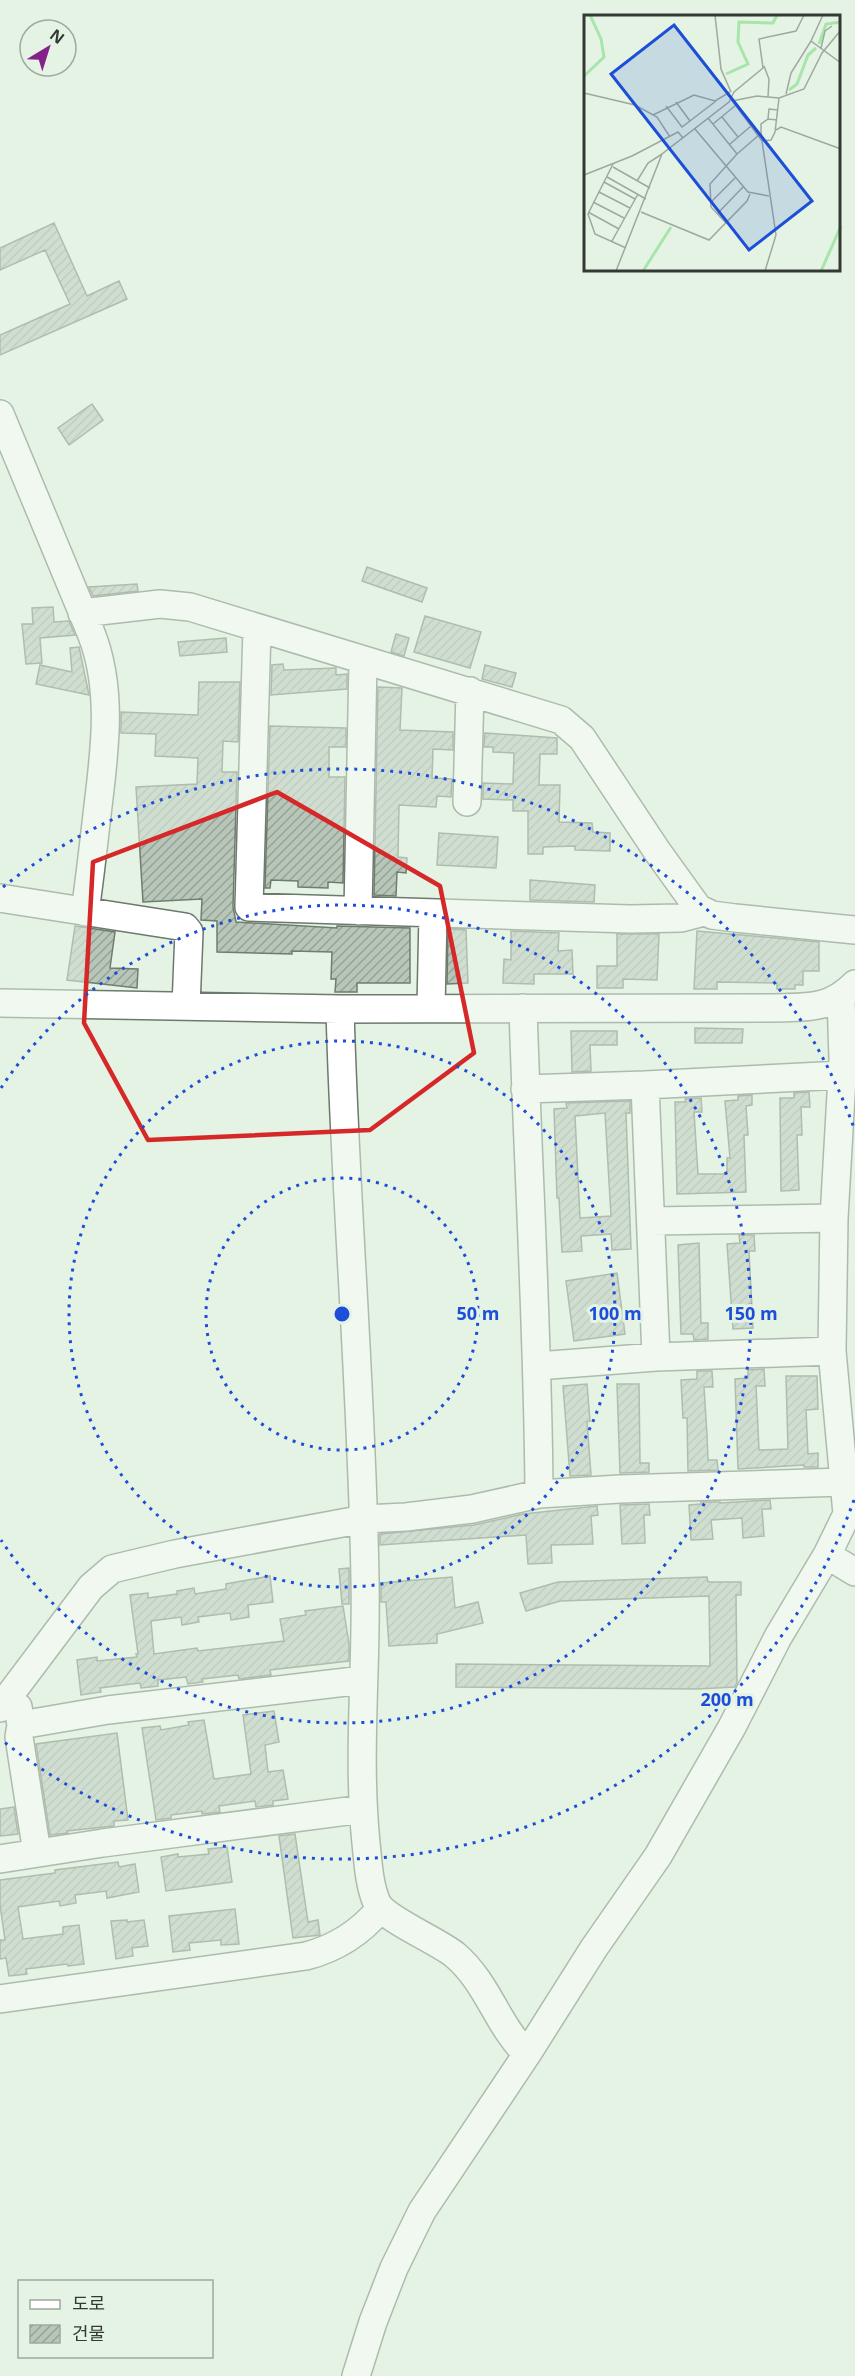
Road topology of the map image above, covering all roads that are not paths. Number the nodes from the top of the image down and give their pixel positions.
1 (0, 414) edge
2 (82, 613) junction
3 (257, 628) junction
4 (363, 661) junction
5 (470, 691) junction
6 (467, 802) dead end
7 (0, 898) edge
8 (358, 911) junction
9 (86, 912) junction
10 (704, 912) junction
11 (433, 914) junction
12 (855, 930) edge
13 (0, 1003) edge
14 (186, 1006) junction
15 (848, 1006) edge
16 (431, 1008) junction
17 (523, 1008) junction
18 (340, 1009) junction
19 (842, 1075) junction
20 (645, 1085) junction
21 (525, 1089) junction
22 (834, 1218) junction
23 (651, 1221) junction
24 (832, 1352) junction
25 (656, 1357) junction
26 (537, 1366) junction
27 (539, 1494) junction
28 (849, 1496) edge
29 (364, 1519) junction
30 (827, 1555) junction
31 (855, 1572) edge
32 (363, 1680) junction
33 (7, 1698) edge
34 (21, 1725) junction
35 (363, 1809) junction
36 (37, 1853) junction
37 (0, 1859) edge
38 (380, 1909) junction
39 (0, 1999) edge
40 (527, 2054) junction
41 (356, 2376) edge

1 - 2 street
2 - 3 street
2 - 9 street
3 - 4 street
3 - 8 street
4 - 5 street
4 - 8 street
5 - 6 street
5 - 10 street
7 - 9 street
8 - 11 street
9 - 14 street
10 - 11 street
10 - 12 street
11 - 16 street
13 - 14 street
14 - 18 street
15 - 17 street
15 - 19 street
16 - 17 street
16 - 18 street
17 - 21 street
18 - 29 street
19 - 20 street
19 - 22 street
20 - 21 street
20 - 23 street
21 - 26 street
22 - 23 street
22 - 24 street
23 - 25 street
24 - 25 street
24 - 28 street
25 - 26 street
26 - 27 street
27 - 28 street
27 - 29 street
28 - 30 street
29 - 32 street
29 - 33 street
30 - 31 street
30 - 40 street
32 - 34 street
32 - 35 street
33 - 34 street
34 - 36 street
35 - 36 street
35 - 38 street
36 - 37 street
38 - 39 street
38 - 40 street
40 - 41 street

